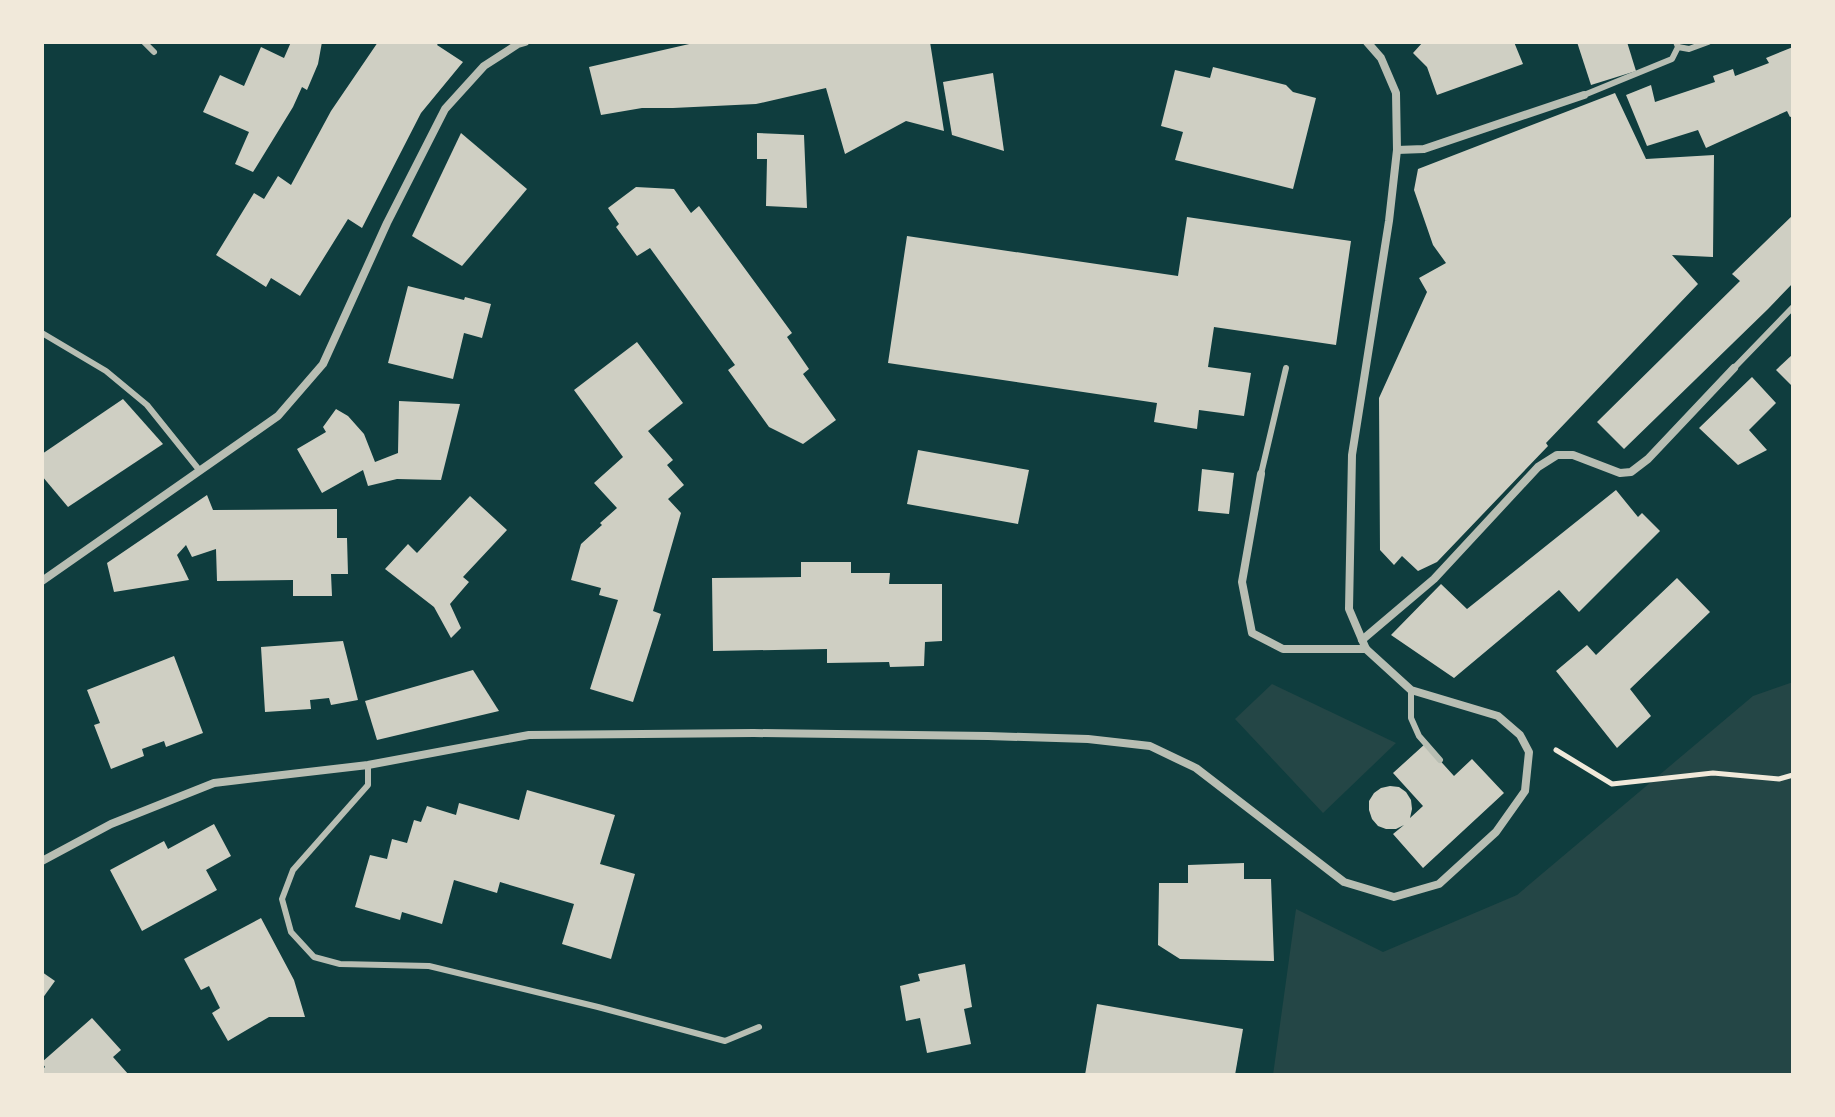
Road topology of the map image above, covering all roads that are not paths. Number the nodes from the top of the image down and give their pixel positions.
1 (144, 42) edge
2 (1367, 42) edge
3 (1708, 42) edge
4 (520, 43) edge
5 (1677, 45) edge
6 (154, 52) dead end
7 (1584, 95) joint
8 (1397, 150) junction
9 (1793, 307) edge
10 (42, 333) edge
11 (1286, 368) dead end
12 (1734, 368) joint
13 (200, 471) junction
14 (1261, 474) joint
15 (42, 581) edge
16 (1364, 645) junction
17 (1411, 690) junction
18 (1440, 760) dead end
19 (368, 765) junction
20 (42, 861) edge
21 (759, 1027) dead end

1 - 6 lane
2 - 8 street
3 - 5 lane
4 - 13 street
5 - 7 lane
7 - 8 street
8 - 16 street
9 - 12 lane
10 - 13 lane
11 - 14 lane
12 - 16 street
13 - 15 street
14 - 16 street
16 - 17 street
17 - 18 lane
17 - 19 street
19 - 20 street
19 - 21 lane

